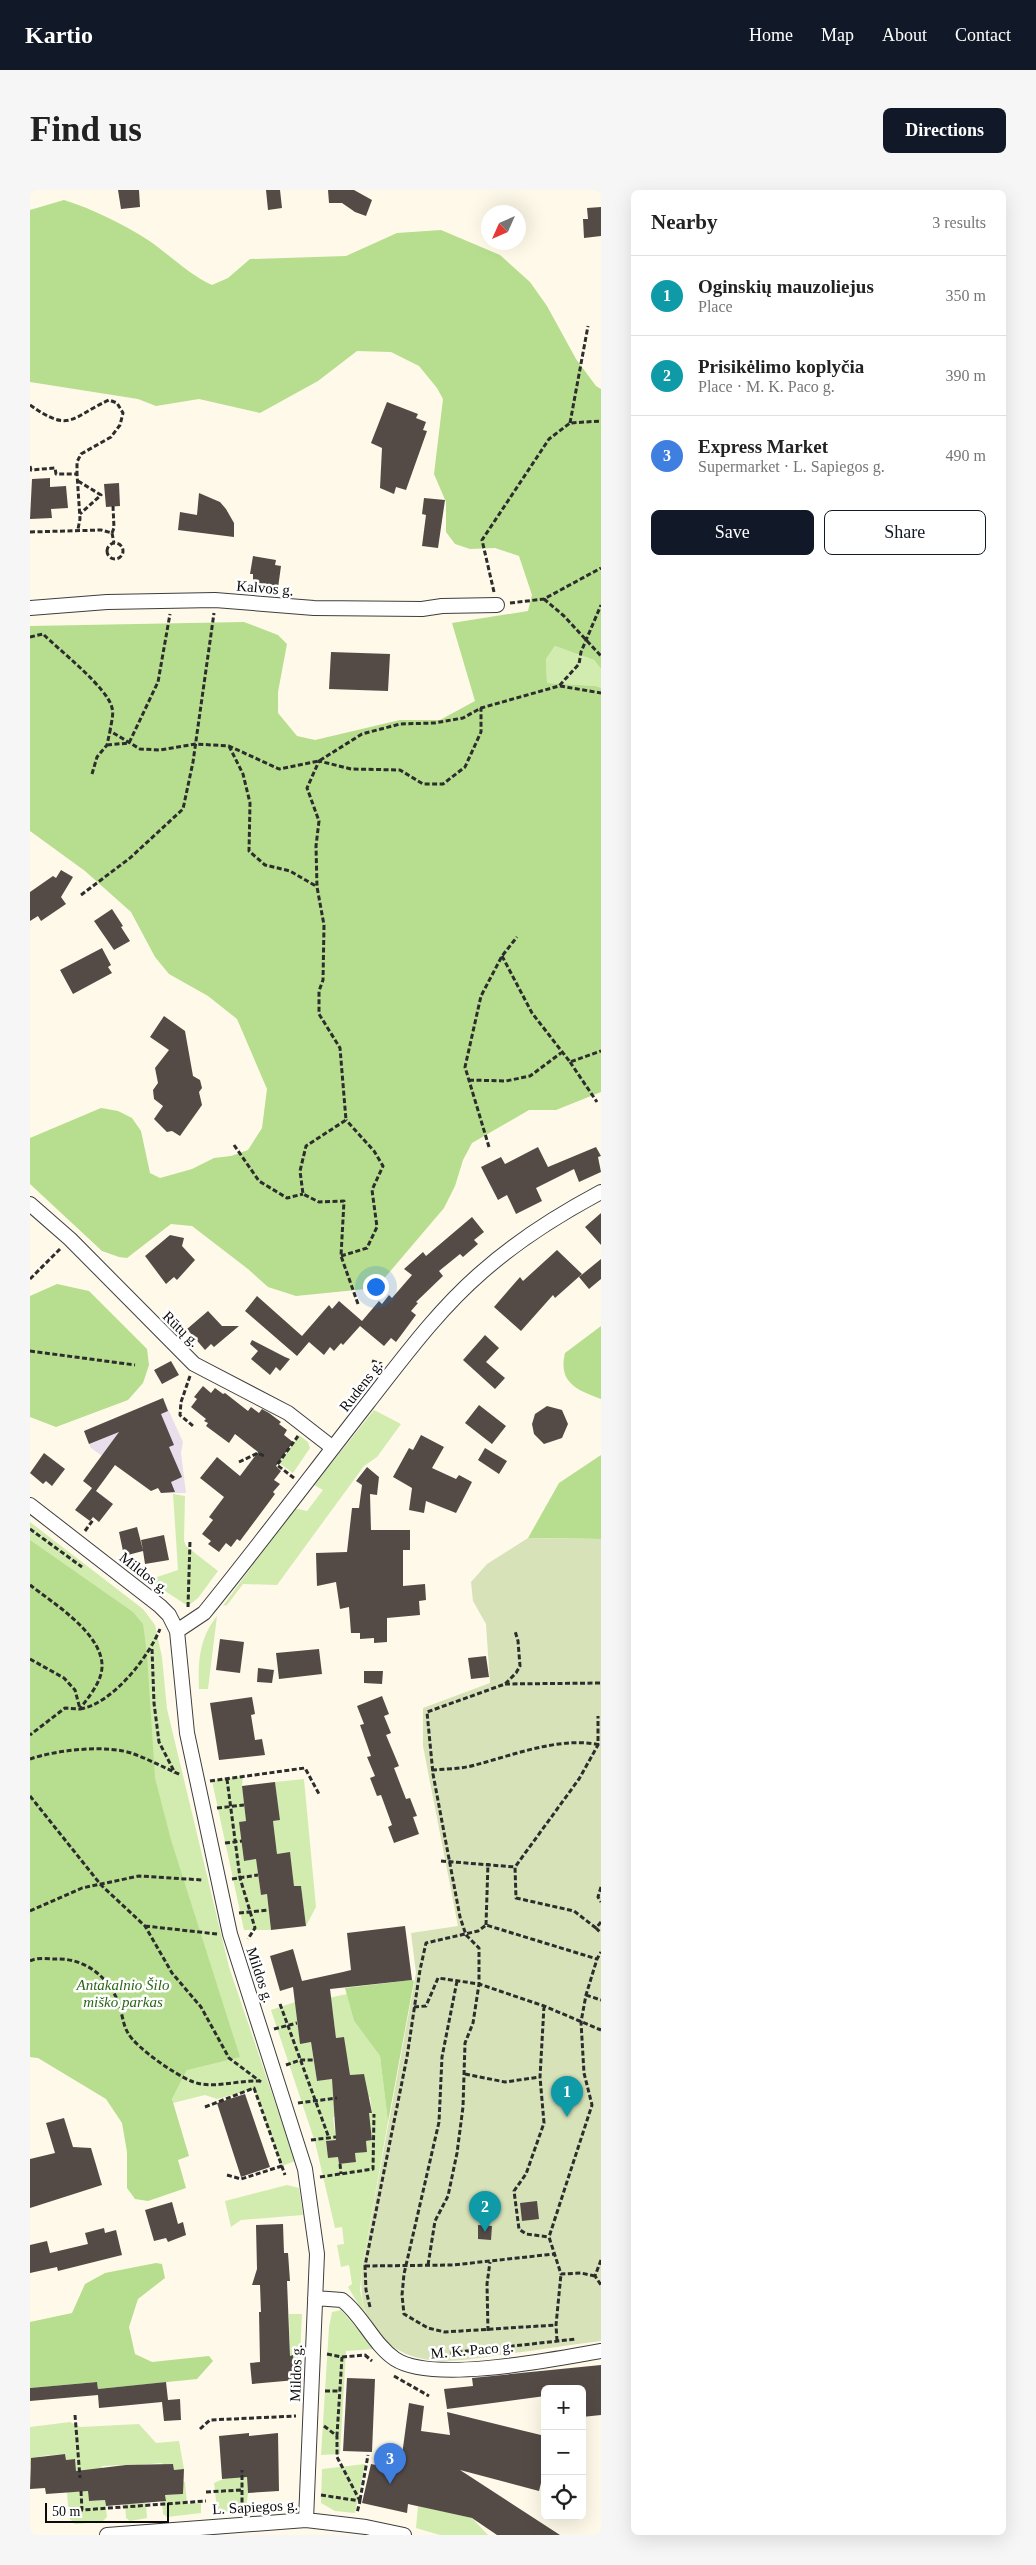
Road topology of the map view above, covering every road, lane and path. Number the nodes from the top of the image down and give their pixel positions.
1 (588, 326) dead end
2 (30, 405) edge
3 (601, 421) edge
4 (570, 423) junction
5 (30, 466) edge
6 (77, 474) junction
7 (78, 480) junction
8 (113, 506) dead end
9 (80, 514) junction
10 (78, 529) junction
11 (30, 532) edge
12 (112, 533) junction
13 (114, 542) junction
14 (601, 568) edge
15 (544, 599) junction
16 (216, 600) junction
17 (172, 601) junction
18 (497, 605) junction
19 (601, 605) edge
20 (30, 608) edge
21 (30, 637) edge
22 (587, 641) junction
23 (601, 656) edge
24 (559, 686) junction
25 (601, 693) edge
26 (481, 708) junction
27 (110, 731) junction
28 (129, 743) junction
29 (196, 744) junction
30 (107, 745) junction
31 (229, 746) junction
32 (319, 761) junction
33 (92, 774) dead end
34 (317, 887) junction
35 (80, 894) dead end
36 (517, 937) dead end
37 (502, 956) junction
38 (601, 1051) edge
39 (561, 1052) junction
40 (570, 1062) junction
41 (469, 1080) junction
42 (596, 1102) dead end
43 (346, 1120) junction
44 (234, 1145) dead end
45 (489, 1147) dead end
46 (601, 1192) edge
47 (303, 1194) junction
48 (30, 1204) edge
49 (70, 1239) junction
50 (341, 1256) junction
51 (30, 1279) edge
52 (358, 1304) dead end
53 (30, 1352) edge
54 (135, 1364) dead end
55 (194, 1364) junction
56 (305, 1425) junction
57 (193, 1426) dead end
58 (333, 1448) junction
59 (264, 1456) dead end
60 (239, 1462) dead end
61 (301, 1487) junction
62 (30, 1506) edge
63 (190, 1541) dead end
64 (30, 1585) edge
65 (204, 1613) junction
66 (162, 1626) dead end
67 (177, 1631) junction
68 (515, 1631) dead end
69 (152, 1648) junction
70 (30, 1659) edge
71 (601, 1683) edge
72 (505, 1684) junction
73 (80, 1709) junction
74 (598, 1716) dead end
75 (30, 1735) edge
76 (599, 1745) edge
77 (30, 1759) edge
78 (432, 1770) junction
79 (175, 1773) junction
80 (227, 1778) junction
81 (197, 1783) junction
82 (319, 1794) dead end
83 (30, 1796) edge
84 (244, 1805) dead end
85 (230, 1806) junction
86 (203, 1810) junction
87 (441, 1861) dead end
88 (450, 1861) junction
89 (488, 1863) junction
90 (515, 1867) junction
91 (258, 1875) dead end
92 (240, 1878) junction
93 (219, 1881) junction
94 (101, 1885) junction
95 (601, 1887) edge
96 (601, 1902) edge
97 (268, 1910) dead end
98 (30, 1911) edge
99 (250, 1912) junction
100 (226, 1914) junction
101 (601, 1922) edge
102 (486, 1925) junction
103 (145, 1926) junction
104 (596, 1928) junction
105 (230, 1934) junction
106 (601, 1934) edge
107 (466, 1935) junction
108 (248, 1939) dead end
109 (601, 1952) edge
110 (597, 1959) junction
111 (30, 1961) edge
112 (458, 1981) junction
113 (479, 1984) junction
114 (586, 1995) junction
115 (601, 2000) edge
116 (280, 2004) dead end
117 (544, 2006) junction
118 (414, 2007) junction
119 (581, 2022) junction
120 (297, 2023) dead end
121 (288, 2024) junction
122 (601, 2030) edge
123 (261, 2032) junction
124 (300, 2060) junction
125 (315, 2060) dead end
126 (274, 2069) junction
127 (465, 2074) junction
128 (540, 2077) junction
129 (261, 2082) junction
130 (266, 2082) dead end
131 (337, 2098) dead end
132 (315, 2101) junction
133 (285, 2104) junction
134 (205, 2107) dead end
135 (374, 2114) dead end
136 (329, 2138) junction
137 (336, 2138) dead end
138 (297, 2142) junction
139 (340, 2164) dead end
140 (282, 2166) junction
141 (341, 2174) junction
142 (227, 2175) dead end
143 (285, 2175) dead end
144 (307, 2179) junction
145 (549, 2237) junction
146 (554, 2254) junction
147 (601, 2260) edge
148 (490, 2262) junction
149 (406, 2265) junction
150 (428, 2265) junction
151 (365, 2266) junction
152 (561, 2274) junction
153 (595, 2276) junction
154 (601, 2284) edge
155 (315, 2298) junction
156 (372, 2316) dead end
157 (556, 2325) junction
158 (488, 2331) junction
159 (583, 2338) dead end
160 (557, 2341) junction
161 (313, 2351) junction
162 (601, 2351) edge
163 (369, 2354) dead end
164 (443, 2354) dead end
165 (342, 2357) junction
166 (76, 2415) dead end
167 (310, 2416) junction
168 (200, 2430) dead end
169 (337, 2436) junction
170 (368, 2455) dead end
171 (242, 2470) dead end
172 (80, 2478) dead end
173 (241, 2490) junction
174 (81, 2491) dead end
175 (206, 2492) dead end
176 (307, 2494) junction
177 (206, 2501) dead end
178 (360, 2501) junction
179 (347, 2513) dead end
180 (306, 2520) junction
181 (243, 2524) junction
182 (107, 2535) edge
183 (404, 2535) edge

1 - 4 path
2 - 6 path
3 - 4 path
4 - 18 path
5 - 6 path
6 - 7 path
7 - 9 path
7 - 9 path
8 - 12 path
9 - 10 path
10 - 11 path
10 - 12 path
12 - 13 path
13 - 13 path
14 - 15 path
15 - 18 path
15 - 22 path
16 - 17 street, Kalvos g.
16 - 18 street, Kalvos g.
16 - 29 path
17 - 20 street, Kalvos g.
17 - 28 path
19 - 22 path
21 - 27 path
22 - 23 path
22 - 24 path
24 - 25 path
24 - 26 path
26 - 32 path
26 - 32 path
27 - 28 path
27 - 30 path
28 - 29 path
28 - 30 path
29 - 31 path
29 - 35 path
30 - 33 path
31 - 32 path
31 - 34 path
32 - 34 path
34 - 43 path
36 - 37 path
37 - 39 path
37 - 41 path
38 - 40 path
39 - 40 path
39 - 41 path
40 - 42 path
41 - 45 path
43 - 47 path
43 - 50 path
44 - 47 path
46 - 58 street, Rudens g.
47 - 50 path
48 - 49 street, Rūtų g.
49 - 51 path
49 - 55 street, Rūtų g.
50 - 52 path
53 - 54 path
55 - 56 street, Rūtų g.
55 - 57 path
56 - 58 street, Rūtų g.
56 - 61 path
58 - 61 street, Rudens g.
59 - 60 path
61 - 65 street, Rudens g.
62 - 67 street, Mildos g.
63 - 65 path
64 - 73 path
65 - 67 street, Rudens g.
66 - 69 path
67 - 81 street, Mildos g.
68 - 72 path
69 - 73 path
69 - 79 path
70 - 73 path
71 - 72 path
72 - 78 path
73 - 75 path
74 - 76 path
76 - 78 path
76 - 90 path
77 - 79 path
78 - 88 path
79 - 81 path
80 - 81 path
80 - 82 path
80 - 85 path
81 - 86 street, Mildos g.
83 - 94 path
84 - 85 path
85 - 86 path
85 - 92 path
86 - 93 street, Mildos g.
87 - 88 path
88 - 89 path
88 - 107 path
89 - 90 path
89 - 102 path
90 - 104 path
91 - 92 path
92 - 93 path
92 - 99 path
93 - 94 path
93 - 100 street, Mildos g.
94 - 98 path
94 - 103 path
95 - 96 path
97 - 99 path
99 - 100 path
99 - 108 path
100 - 105 street, Mildos g.
101 - 104 path
102 - 107 path
102 - 110 path
103 - 105 path
103 - 129 path
104 - 106 path
105 - 123 street, Mildos g.
107 - 113 path
107 - 118 path
109 - 110 path
110 - 114 path
111 - 129 path
112 - 113 path
112 - 118 path
112 - 149 path
113 - 117 path
113 - 127 path
114 - 115 path
114 - 119 path
116 - 121 path
117 - 119 path
117 - 128 path
118 - 151 path
119 - 122 path
119 - 145 path
120 - 121 path
121 - 123 path
121 - 124 path
123 - 126 street, Mildos g.
124 - 125 path
124 - 126 path
124 - 132 path
126 - 133 street, Mildos g.
127 - 128 path
127 - 150 path
128 - 145 path
129 - 130 path
131 - 132 path
132 - 133 path
132 - 136 path
133 - 138 street, Mildos g.
134 - 140 path
135 - 141 path
136 - 137 path
136 - 138 path
138 - 144 street, Mildos g.
139 - 141 path
140 - 142 path
140 - 143 path
141 - 144 path
144 - 155 street, Mildos g.
145 - 146 path
146 - 148 path
146 - 152 path
147 - 153 path
148 - 150 path
148 - 158 path
149 - 150 path
149 - 151 path
149 - 158 path
151 - 156 path
152 - 153 path
152 - 157 path
153 - 154 path
155 - 161 street, Mildos g.
155 - 162 street, M. K. Paco g.
157 - 158 path
157 - 160 path
159 - 160 path
160 - 164 path
161 - 165 path
161 - 167 street, Mildos g.
163 - 165 path
165 - 169 path
166 - 172 path
167 - 168 path
167 - 169 path
167 - 176 street, Mildos g.
169 - 178 path
170 - 178 path
171 - 173 path
173 - 175 path
173 - 181 path
174 - 177 path
176 - 178 path
176 - 180 street, Mildos g.
178 - 179 path
180 - 181 street, L. Sapiegos g.
180 - 183 street, L. Sapiegos g.
181 - 182 street, L. Sapiegos g.

